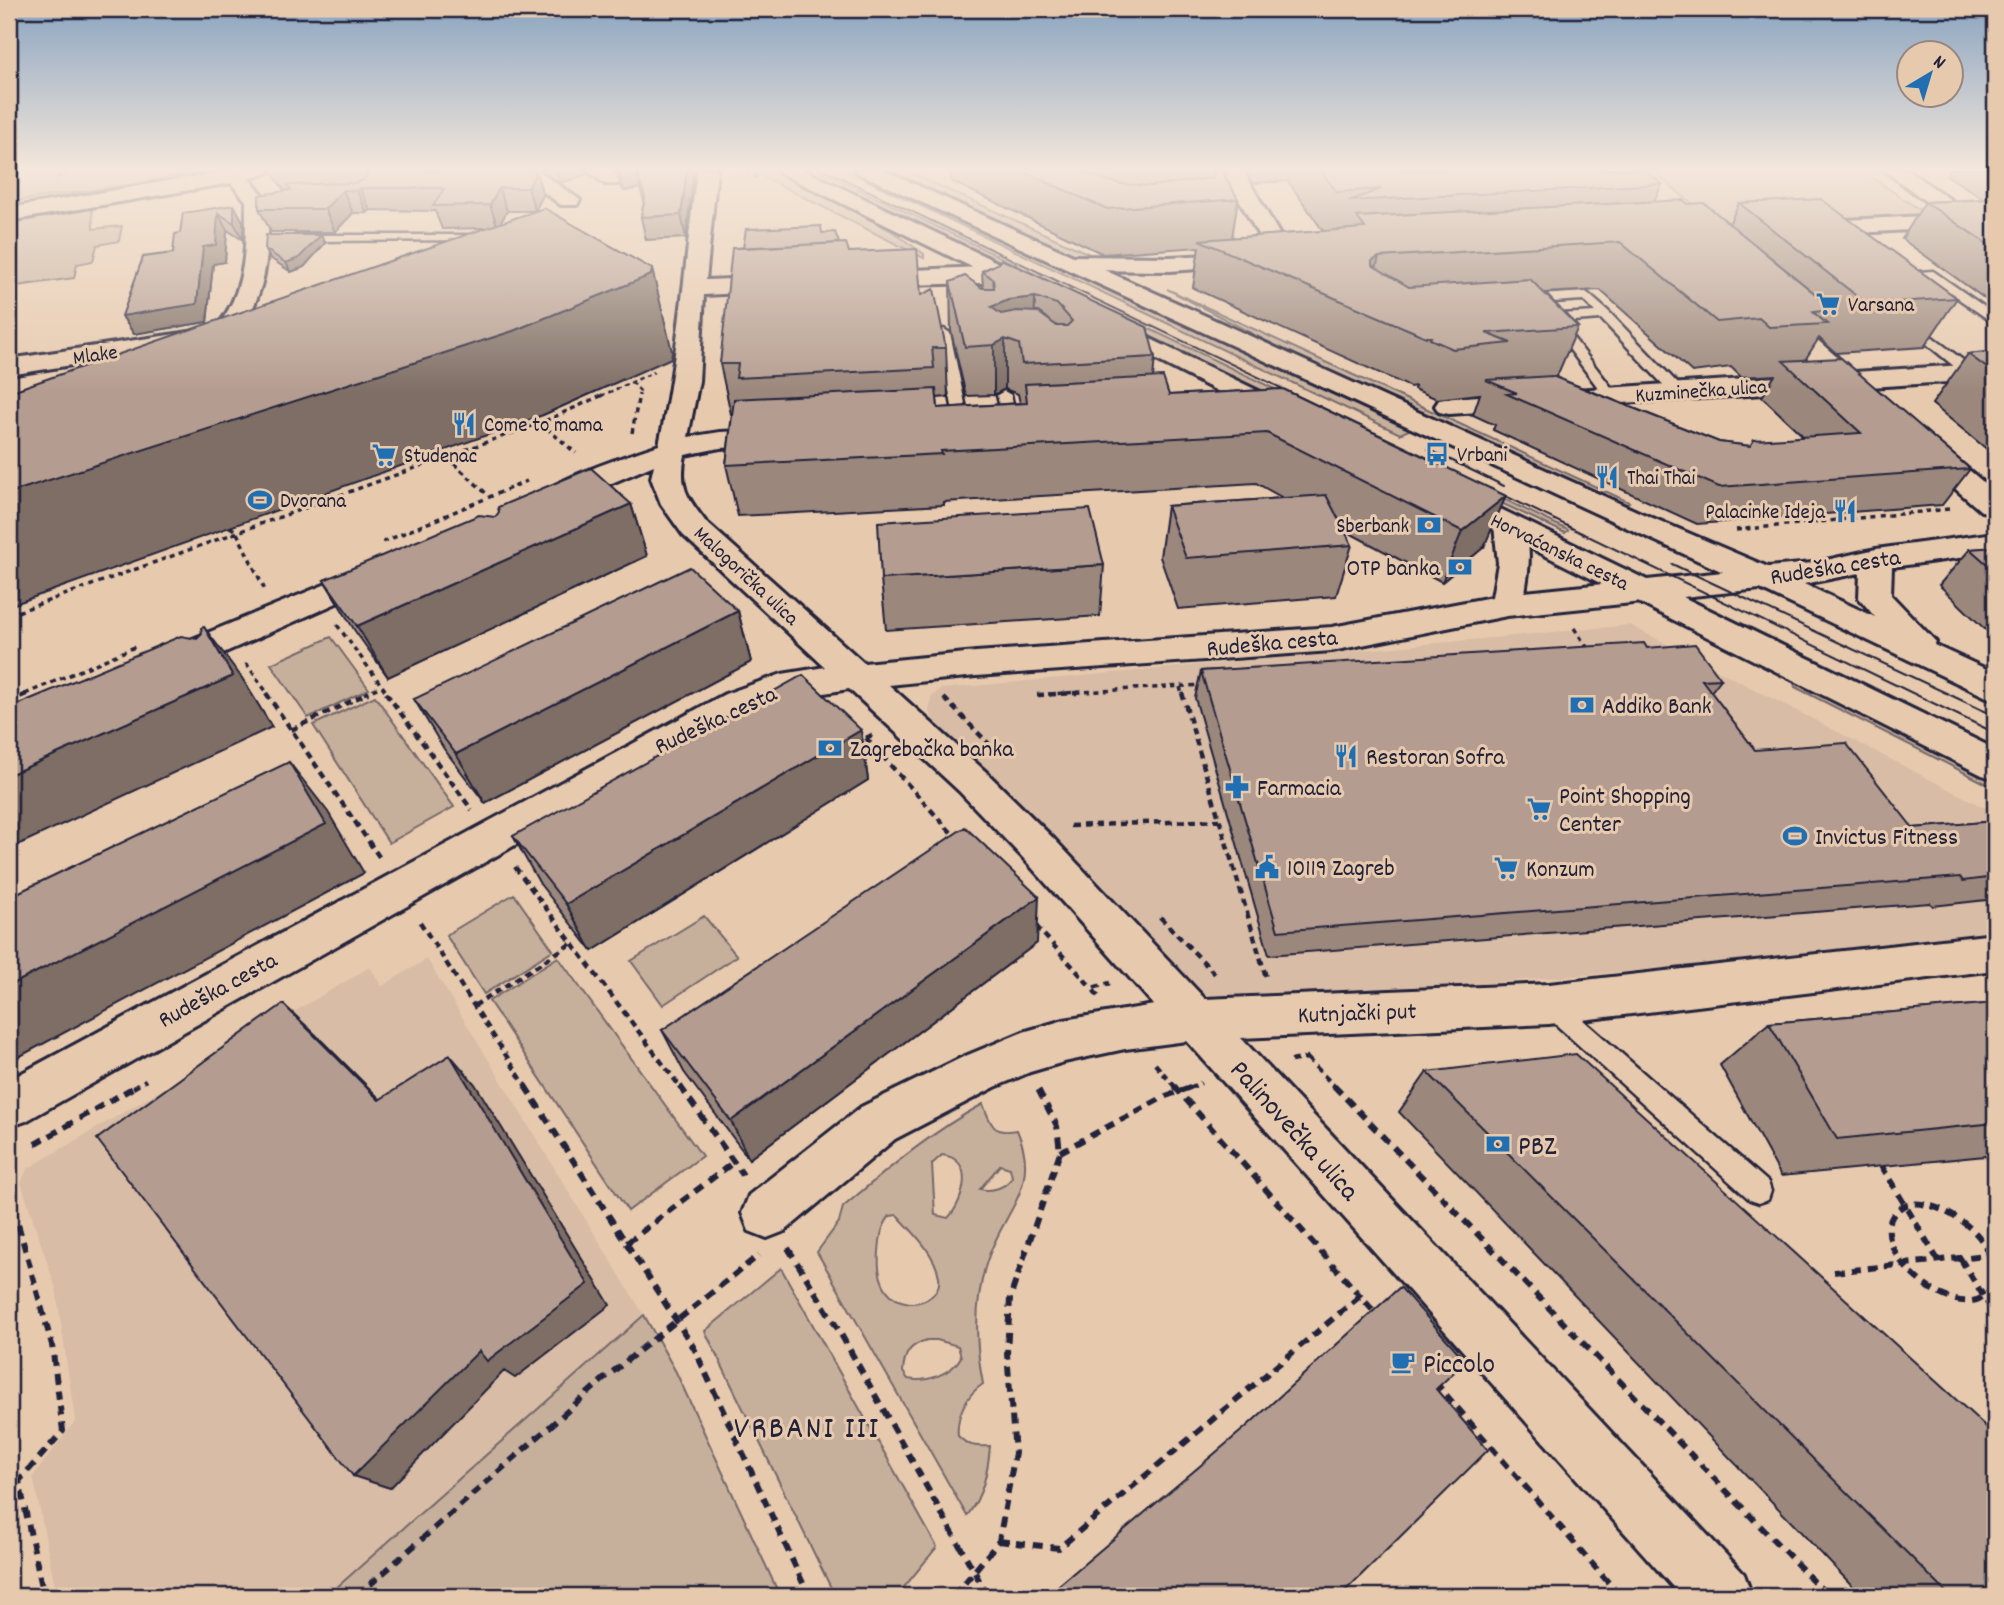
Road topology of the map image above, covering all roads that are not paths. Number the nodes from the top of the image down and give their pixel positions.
1 (261, 244) edge
2 (699, 244) edge
3 (930, 244) edge
4 (942, 244) edge
5 (1030, 244) edge
6 (1273, 244) edge
7 (1310, 257) edge
8 (1282, 258) junction
9 (1072, 263) junction
10 (1170, 264) junction
11 (904, 277) junction
12 (1011, 277) junction
13 (1894, 277) edge
14 (838, 281) edge
15 (798, 283) edge
16 (693, 288) junction
17 (1535, 299) junction
18 (1755, 299) edge
19 (1509, 301) edge
20 (1061, 302) edge
21 (1161, 304) junction
22 (1897, 313) edge
23 (1086, 314) edge
24 (1605, 315) junction
25 (1553, 319) junction
26 (1526, 320) edge
27 (1995, 320) edge
28 (944, 333) edge
29 (222, 335) junction
30 (9, 367) edge
31 (186, 369) edge
32 (1983, 372) edge
33 (1847, 381) junction
34 (1677, 391) junction
35 (1004, 395) dead end
36 (1611, 396) junction
37 (1871, 401) edge
38 (1449, 407) dead end
39 (1631, 421) edge
40 (1024, 424) joint
41 (1309, 426) edge
42 (963, 427) junction
43 (1901, 427) edge
44 (934, 429) edge
45 (802, 436) edge
46 (670, 452) junction
47 (1422, 482) edge
48 (1992, 505) road end
49 (531, 506) edge
50 (1509, 526) junction
51 (1995, 543) edge
52 (1876, 559) junction
53 (406, 561) edge
54 (1762, 577) junction
55 (1642, 591) junction
56 (1507, 605) junction
57 (1938, 661) junction
58 (143, 674) edge
59 (857, 676) junction
60 (1995, 688) edge
61 (1995, 765) edge
62 (1995, 952) edge
63 (1549, 1004) junction
64 (1196, 1020) junction
65 (9, 1105) edge
66 (1759, 1191) dead end
67 (764, 1233) road end
68 (1723, 1596) edge

1 - 29 street
2 - 16 street, Malogorička ulica
3 - 11 street
4 - 12 street
5 - 9 street
6 - 8 street
7 - 8 street
8 - 10 street
9 - 10 street
9 - 21 street
10 - 21 street
11 - 12 street
11 - 14 street
12 - 20 street
13 - 27 lane
15 - 16 street
16 - 46 street, Malogorička ulica
17 - 19 lane
17 - 24 lane
17 - 25 lane
18 - 33 street
21 - 54 street
22 - 32 lane
23 - 41 street
24 - 25 lane
24 - 34 lane
25 - 26 lane
25 - 36 lane
28 - 42 lane
29 - 30 street, Mlake
29 - 31 street
32 - 33 street, Kuzminečka ulica
33 - 34 street, Kuzminečka ulica
33 - 37 street
34 - 36 street, Kuzminečka ulica
35 - 40 lane
36 - 38 street, Kuzminečka ulica
36 - 39 lane
40 - 42 street
42 - 44 street
43 - 48 street
45 - 46 street
46 - 49 street
46 - 59 street, Malogorička ulica
47 - 50 street, Horvaćanska cesta
50 - 55 street, Horvaćanska cesta
50 - 56 street
51 - 52 street, Rudeška cesta
52 - 54 street, Rudeška cesta
52 - 57 street
53 - 58 street
54 - 55 street, Rudeška cesta
54 - 57 street
55 - 56 street, Rudeška cesta
55 - 61 street, Horvaćanska cesta
56 - 59 street, Rudeška cesta
57 - 60 street
59 - 64 street, Palinovečka ulica
59 - 65 street, Rudeška cesta
62 - 63 street, Kutnjački put
63 - 64 street, Kutnjački put
63 - 66 lane
64 - 67 street, Kutnjački put
64 - 68 street, Palinovečka ulica

